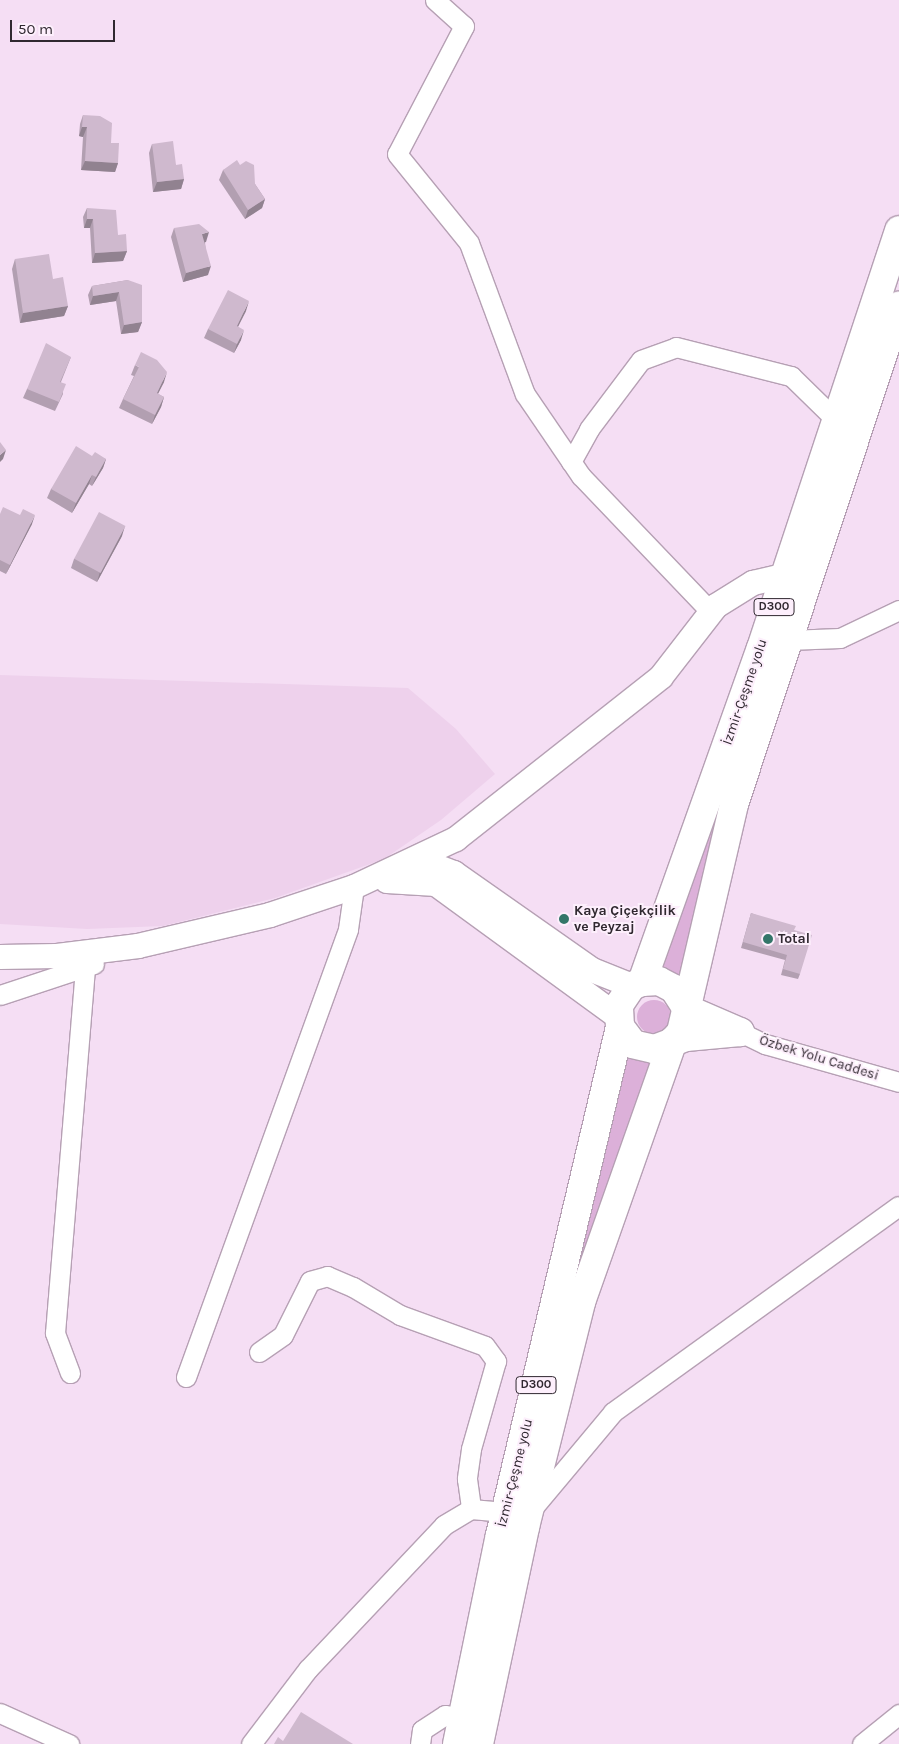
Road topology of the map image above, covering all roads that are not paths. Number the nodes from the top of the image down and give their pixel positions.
1 (435, 0) edge
2 (899, 230) edge
3 (899, 306) edge
4 (836, 420) junction
5 (571, 462) junction
6 (784, 576) junction
7 (899, 610) edge
8 (711, 612) junction
9 (788, 640) junction
10 (362, 883) junction
11 (0, 943) edge
12 (138, 946) junction
13 (0, 957) edge
14 (85, 967) junction
15 (637, 984) junction
16 (0, 995) edge
17 (687, 1009) junction
18 (618, 1022) junction
19 (740, 1032) junction
20 (673, 1041) junction
21 (899, 1082) edge
22 (899, 1206) edge
23 (259, 1352) dead end
24 (70, 1373) dead end
25 (186, 1377) dead end
26 (471, 1509) junction
27 (517, 1513) junction
28 (0, 1713) edge
29 (899, 1714) edge
30 (460, 1731) edge
31 (69, 1744) edge
32 (250, 1744) edge
33 (420, 1744) edge
34 (479, 1744) edge
35 (862, 1744) edge

1 - 5 street
2 - 4 highway, İzmir-Çeşme yolu / D300
3 - 9 highway, İzmir-Çeşme yolu / D300
4 - 5 street
4 - 6 highway, İzmir-Çeşme yolu / D300
5 - 8 street
6 - 8 main road
6 - 15 highway, İzmir-Çeşme yolu / D300
7 - 9 street
8 - 10 main road
9 - 17 highway, İzmir-Çeşme yolu / D300
10 - 12 main road
10 - 15 main road
10 - 18 main road
10 - 25 street
11 - 12 main road
12 - 13 main road
12 - 14 street
14 - 16 street
14 - 24 street
15 - 17 highway
15 - 18 highway, D300
17 - 19 highway
17 - 20 highway, D300
18 - 20 highway
18 - 27 highway, İzmir-Çeşme yolu / D300
19 - 20 highway
19 - 21 street, Özbek Yolu Caddesi
20 - 27 highway, İzmir-Çeşme yolu / D300
22 - 27 street
23 - 26 street
26 - 27 street
26 - 32 street
27 - 30 highway, İzmir-Çeşme yolu / D300
27 - 34 highway, İzmir-Çeşme yolu / D300
28 - 31 street
29 - 35 street
30 - 33 street

